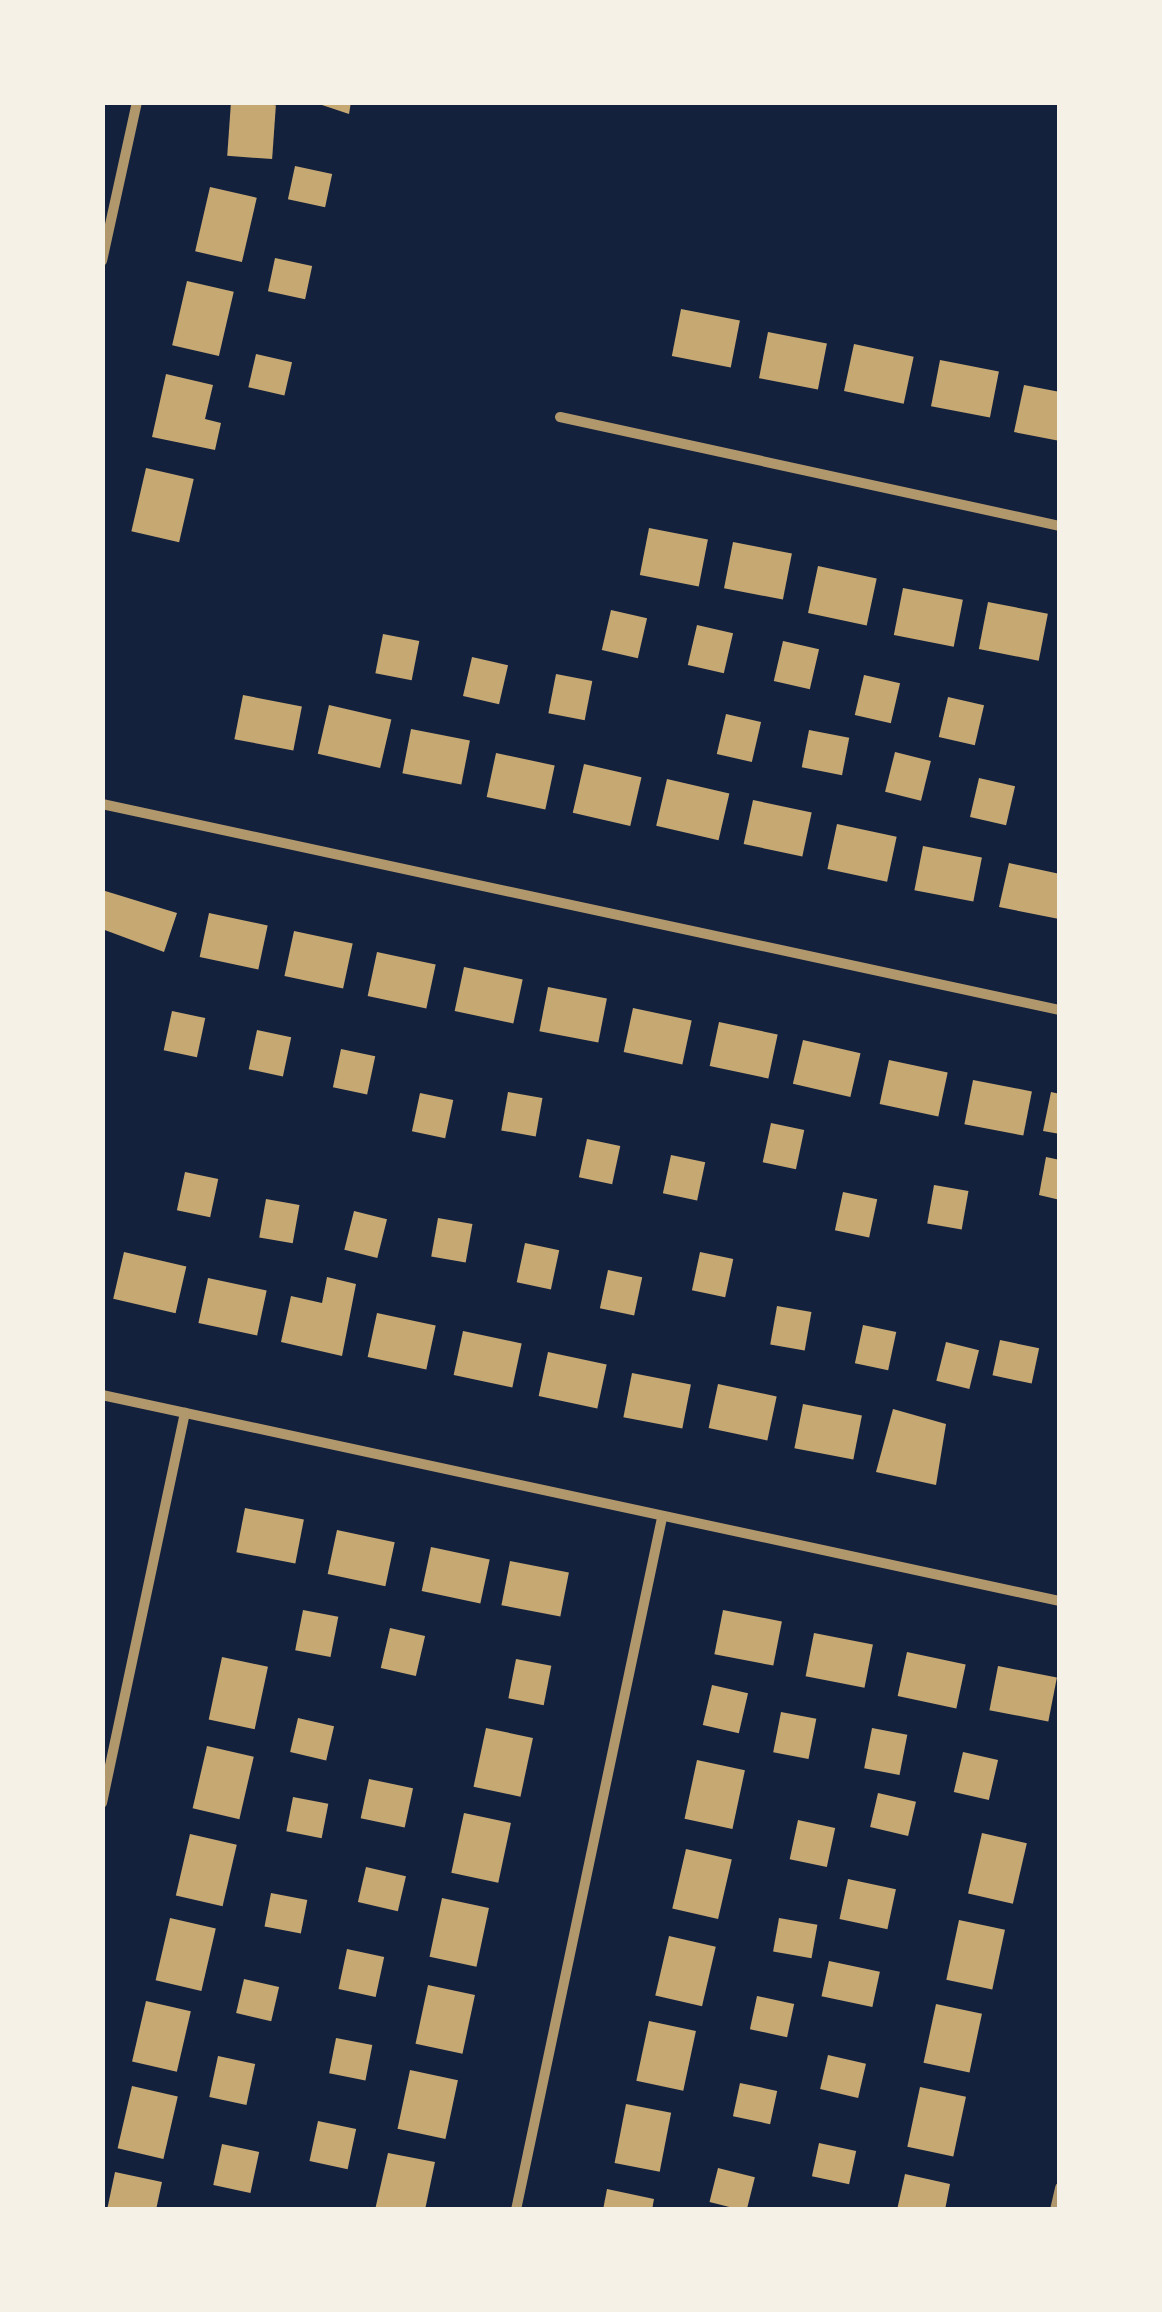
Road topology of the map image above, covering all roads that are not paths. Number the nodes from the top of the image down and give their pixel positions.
1 (137, 102) edge
2 (102, 261) edge
3 (560, 417) dead end
4 (1060, 526) edge
5 (102, 804) edge
6 (1060, 1010) edge
7 (102, 1394) edge
8 (185, 1413) junction
9 (662, 1518) junction
10 (1060, 1601) edge
11 (102, 1803) edge
12 (1060, 2188) edge
13 (516, 2210) edge
14 (1055, 2210) edge

1 - 2 street
3 - 4 street
5 - 6 street
7 - 8 street
8 - 9 street
8 - 11 street
9 - 10 street
9 - 13 street
12 - 14 street

